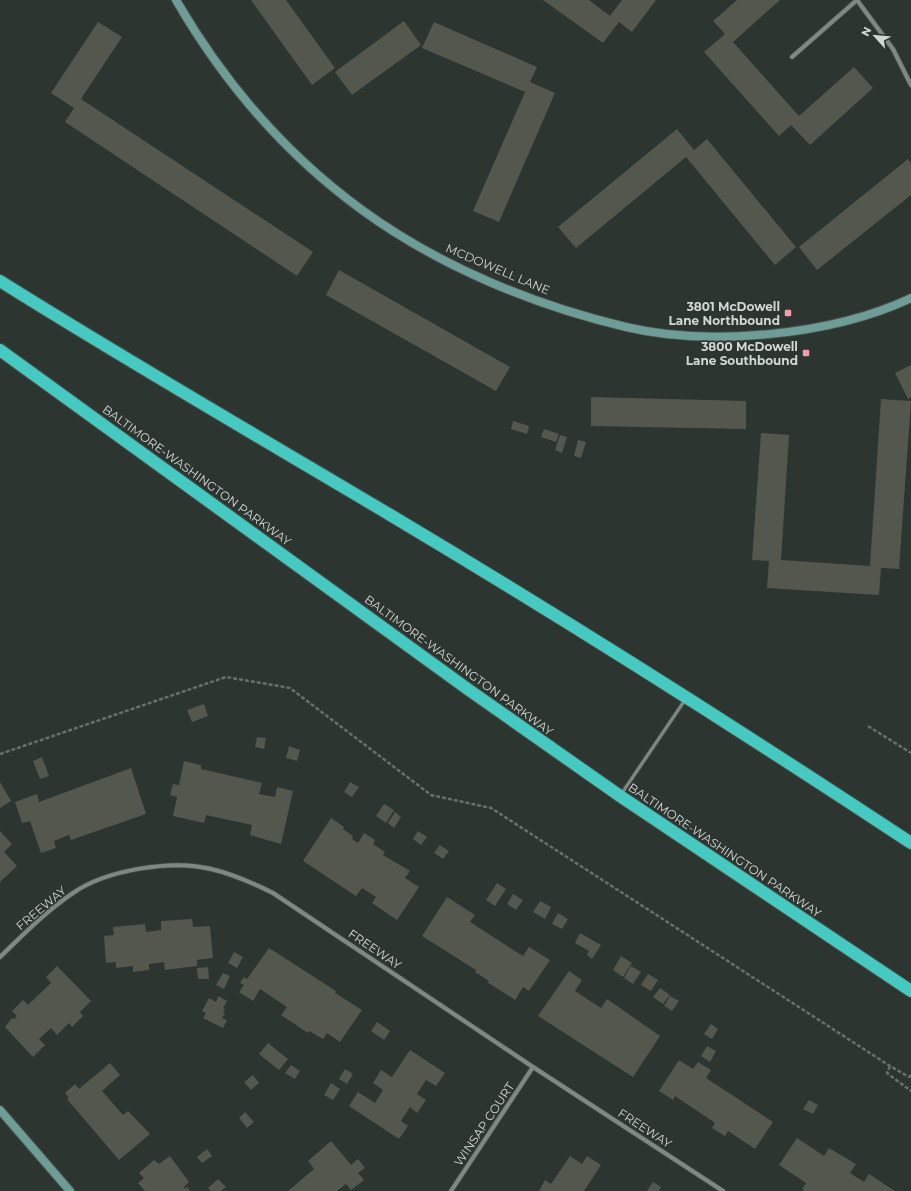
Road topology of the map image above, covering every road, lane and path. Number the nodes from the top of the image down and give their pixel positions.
1 (176, 0) edge
2 (857, 0) edge
3 (792, 57) dead end
4 (911, 85) edge
5 (0, 280) edge
6 (911, 298) edge
7 (0, 350) edge
8 (687, 696) junction
9 (868, 726) dead end
10 (911, 753) edge
11 (0, 754) edge
12 (620, 796) junction
13 (911, 843) edge
14 (0, 957) edge
15 (911, 991) edge
16 (890, 1066) junction
17 (533, 1067) junction
18 (910, 1076) edge
19 (911, 1091) edge
20 (0, 1110) edge
21 (70, 1191) edge
22 (451, 1191) edge
23 (723, 1191) edge

1 - 6 street, MCDOWELL LANE
2 - 3 street
2 - 4 street
5 - 8 highway
7 - 12 highway, BALTIMORE-WASHINGTON PARKWAY
8 - 12 lane
8 - 13 highway
9 - 10 path
11 - 16 path
12 - 15 highway, BALTIMORE-WASHINGTON PARKWAY
14 - 17 street, FREEWAY
16 - 18 path
16 - 19 path
17 - 22 street, WINSAP COURT
17 - 23 street, FREEWAY
20 - 21 street

